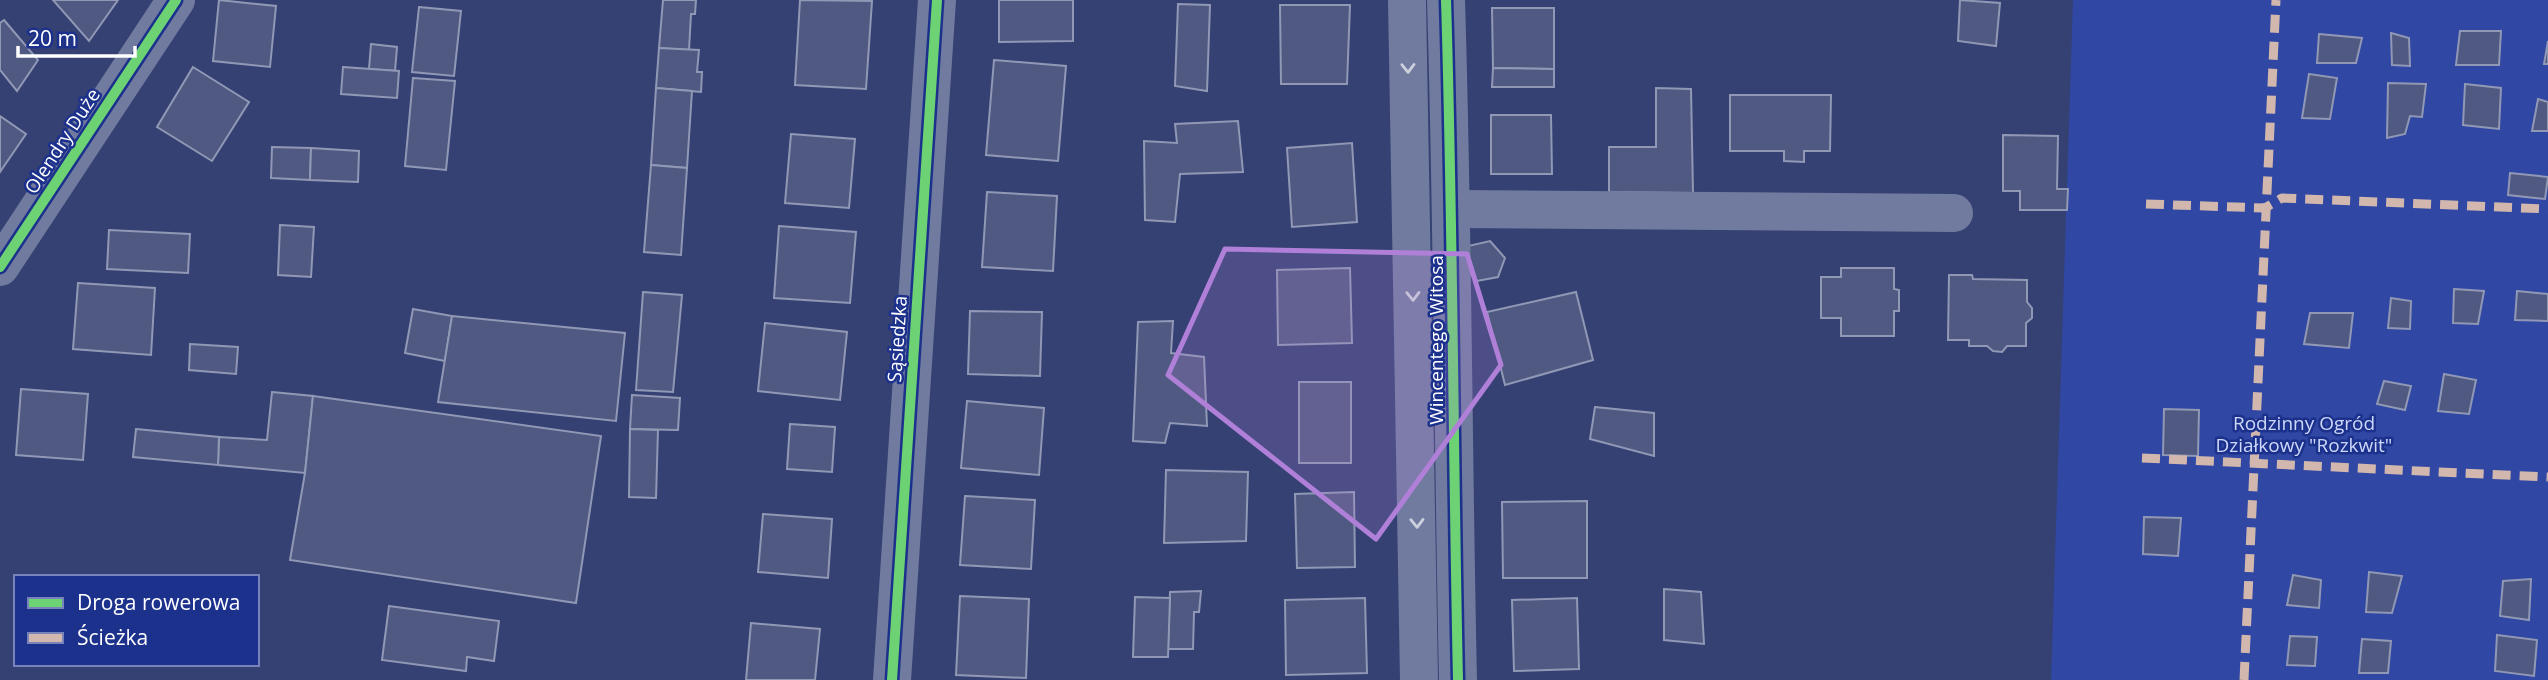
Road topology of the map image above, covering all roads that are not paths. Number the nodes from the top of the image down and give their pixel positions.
1 (176, 0) edge
2 (937, 0) edge
3 (1407, 0) edge
4 (1446, 0) edge
5 (1453, 209) junction
6 (1954, 213) dead end
7 (0, 267) edge
8 (1435, 468) junction
9 (892, 680) edge
10 (1419, 680) edge
11 (1458, 680) edge

1 - 7 street, Olendry Duże
2 - 9 street, Sąsiedzka
3 -> 8 street, Wincentego Witosa
4 - 5 street, Wincentego Witosa
5 - 6 street
5 - 8 street, Wincentego Witosa
8 -> 10 street, Wincentego Witosa
8 - 11 street, Wincentego Witosa

